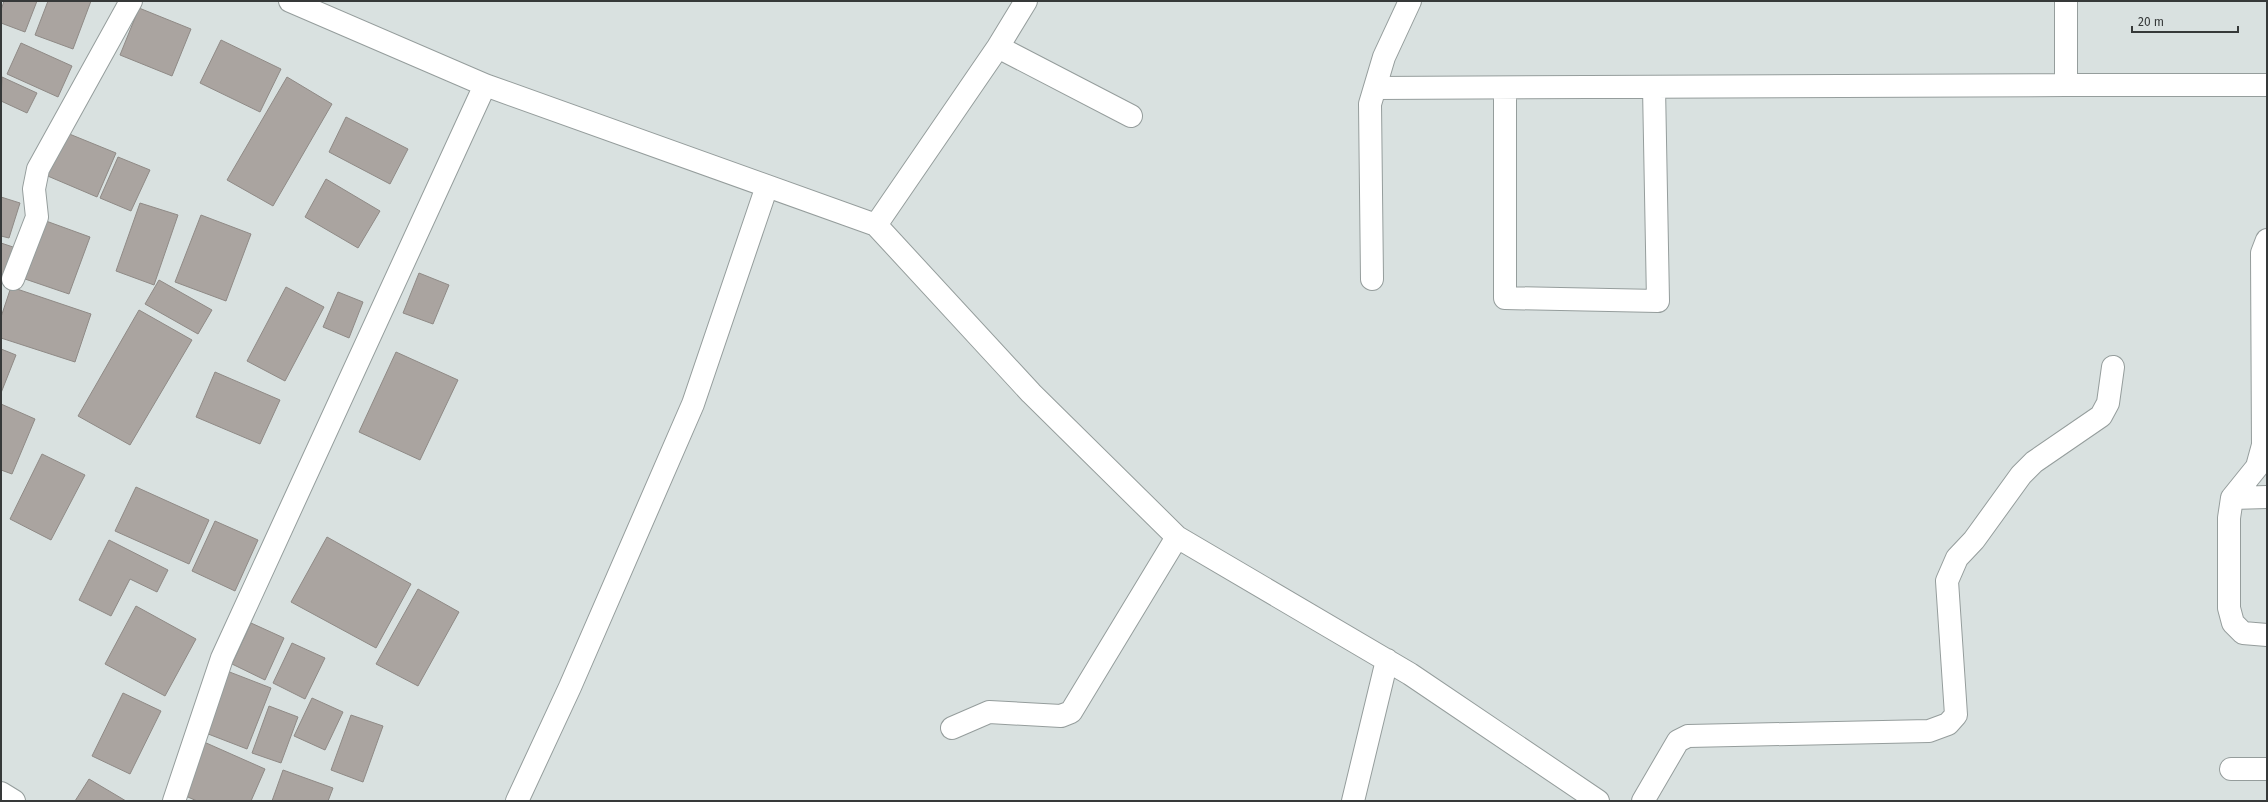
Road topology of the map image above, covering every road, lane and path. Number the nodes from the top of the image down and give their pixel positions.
1 (131, 1) edge
2 (290, 1) edge
3 (1026, 1) edge
4 (1410, 1) edge
5 (2066, 1) edge
6 (998, 47) junction
7 (485, 85) junction
8 (2066, 85) junction
9 (2267, 85) edge
10 (1654, 87) junction
11 (1375, 88) junction
12 (1505, 88) junction
13 (1131, 116) dead end
14 (768, 186) junction
15 (876, 225) junction
16 (2267, 240) edge
17 (13, 279) dead end
18 (1372, 279) dead end
19 (2265, 357) edge
20 (2113, 367) dead end
21 (2267, 497) edge
22 (2232, 498) junction
23 (1177, 537) junction
24 (2267, 635) edge
25 (1386, 660) junction
26 (952, 728) dead end
27 (2231, 769) dead end
28 (2267, 769) edge
29 (1, 793) edge
30 (14, 801) edge
31 (174, 801) edge
32 (517, 801) edge
33 (1353, 801) edge
34 (1598, 801) edge
35 (1643, 801) edge

1 - 17 street
2 - 7 street
3 - 6 street
4 - 11 street
5 - 8 street
6 - 13 street
6 - 15 street
7 - 14 street
7 - 31 street
8 - 9 street
8 - 10 street
10 - 12 street
10 - 12 street
11 - 12 street
11 - 18 street
14 - 15 street
14 - 32 street
15 - 23 street
16 - 19 street
19 - 22 street
20 - 35 street
21 - 22 street
22 - 24 street
23 - 25 street
23 - 26 street
25 - 33 street
25 - 34 street
27 - 28 street
29 - 30 street

